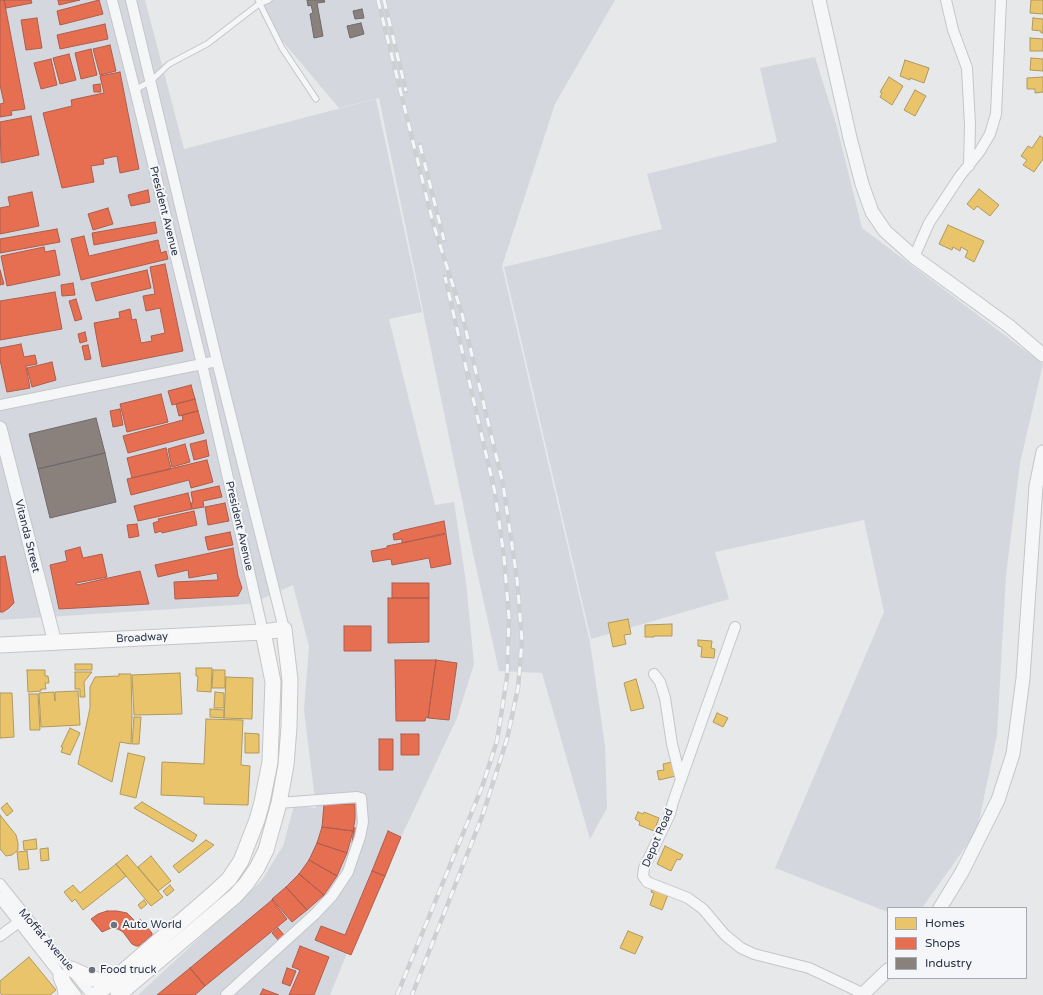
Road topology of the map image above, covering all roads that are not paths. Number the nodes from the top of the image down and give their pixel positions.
1 (269, 0) edge
2 (819, 0) edge
3 (946, 0) edge
4 (1001, 0) edge
5 (131, 1) edge
6 (258, 2) edge
7 (112, 3) edge
8 (151, 81) junction
9 (135, 90) junction
10 (316, 99) dead end
11 (969, 166) junction
12 (186, 225) junction
13 (168, 229) junction
14 (914, 257) junction
15 (1043, 355) edge
16 (217, 360) junction
17 (202, 364) junction
18 (0, 405) edge
19 (0, 428) edge
20 (1043, 452) edge
21 (735, 627) dead end
22 (284, 629) junction
23 (263, 632) junction
24 (55, 643) junction
25 (0, 645) edge
26 (654, 674) dead end
27 (681, 780) junction
28 (279, 803) junction
29 (257, 820) junction
30 (273, 823) junction
31 (0, 884) edge
32 (0, 898) edge
33 (941, 907) edge
34 (19, 922) junction
35 (0, 936) edge
36 (167, 944) junction
37 (887, 971) edge
38 (66, 973) junction
39 (116, 979) junction
40 (863, 994) edge
41 (66, 995) edge
42 (76, 995) edge
43 (92, 995) edge
44 (96, 995) edge
45 (118, 995) edge
46 (226, 995) edge

1 - 6 lane
2 - 14 street
3 - 11 street
4 - 11 street
5 - 7 street
5 - 8 street, President Avenue
6 - 8 lane
6 - 10 lane
7 - 9 street, President Avenue
8 - 9 lane
8 - 12 street, President Avenue
9 - 13 street, President Avenue
11 - 14 street
12 - 13 street
12 - 16 street, President Avenue
13 - 17 street, President Avenue
14 - 15 street
16 - 17 street
16 - 22 street, President Avenue
17 - 18 street
17 - 23 street, President Avenue
19 - 24 street, Vitanda Street
20 - 33 street
21 - 27 street, Depot Road
22 - 23 main road, Broadway
22 - 28 main road, President Avenue
23 - 24 main road, Broadway
23 - 29 main road, President Avenue
24 - 25 main road, Broadway
26 - 27 street
27 - 40 street, Depot Road
28 - 30 main road, President Avenue
28 - 46 street
29 - 30 main road
29 - 36 main road, President Avenue
30 - 36 main road, President Avenue
31 - 38 street, Moffat Avenue
32 - 34 street, Moffat Avenue
34 - 35 street
34 - 38 street, Moffat Avenue
36 - 39 main road, President Avenue
36 - 45 main road, President Avenue
37 - 40 street
38 - 39 main road
38 - 41 main road
38 - 42 street, Moffat Avenue
38 - 43 street, Moffat Avenue
39 - 44 main road, President Avenue

